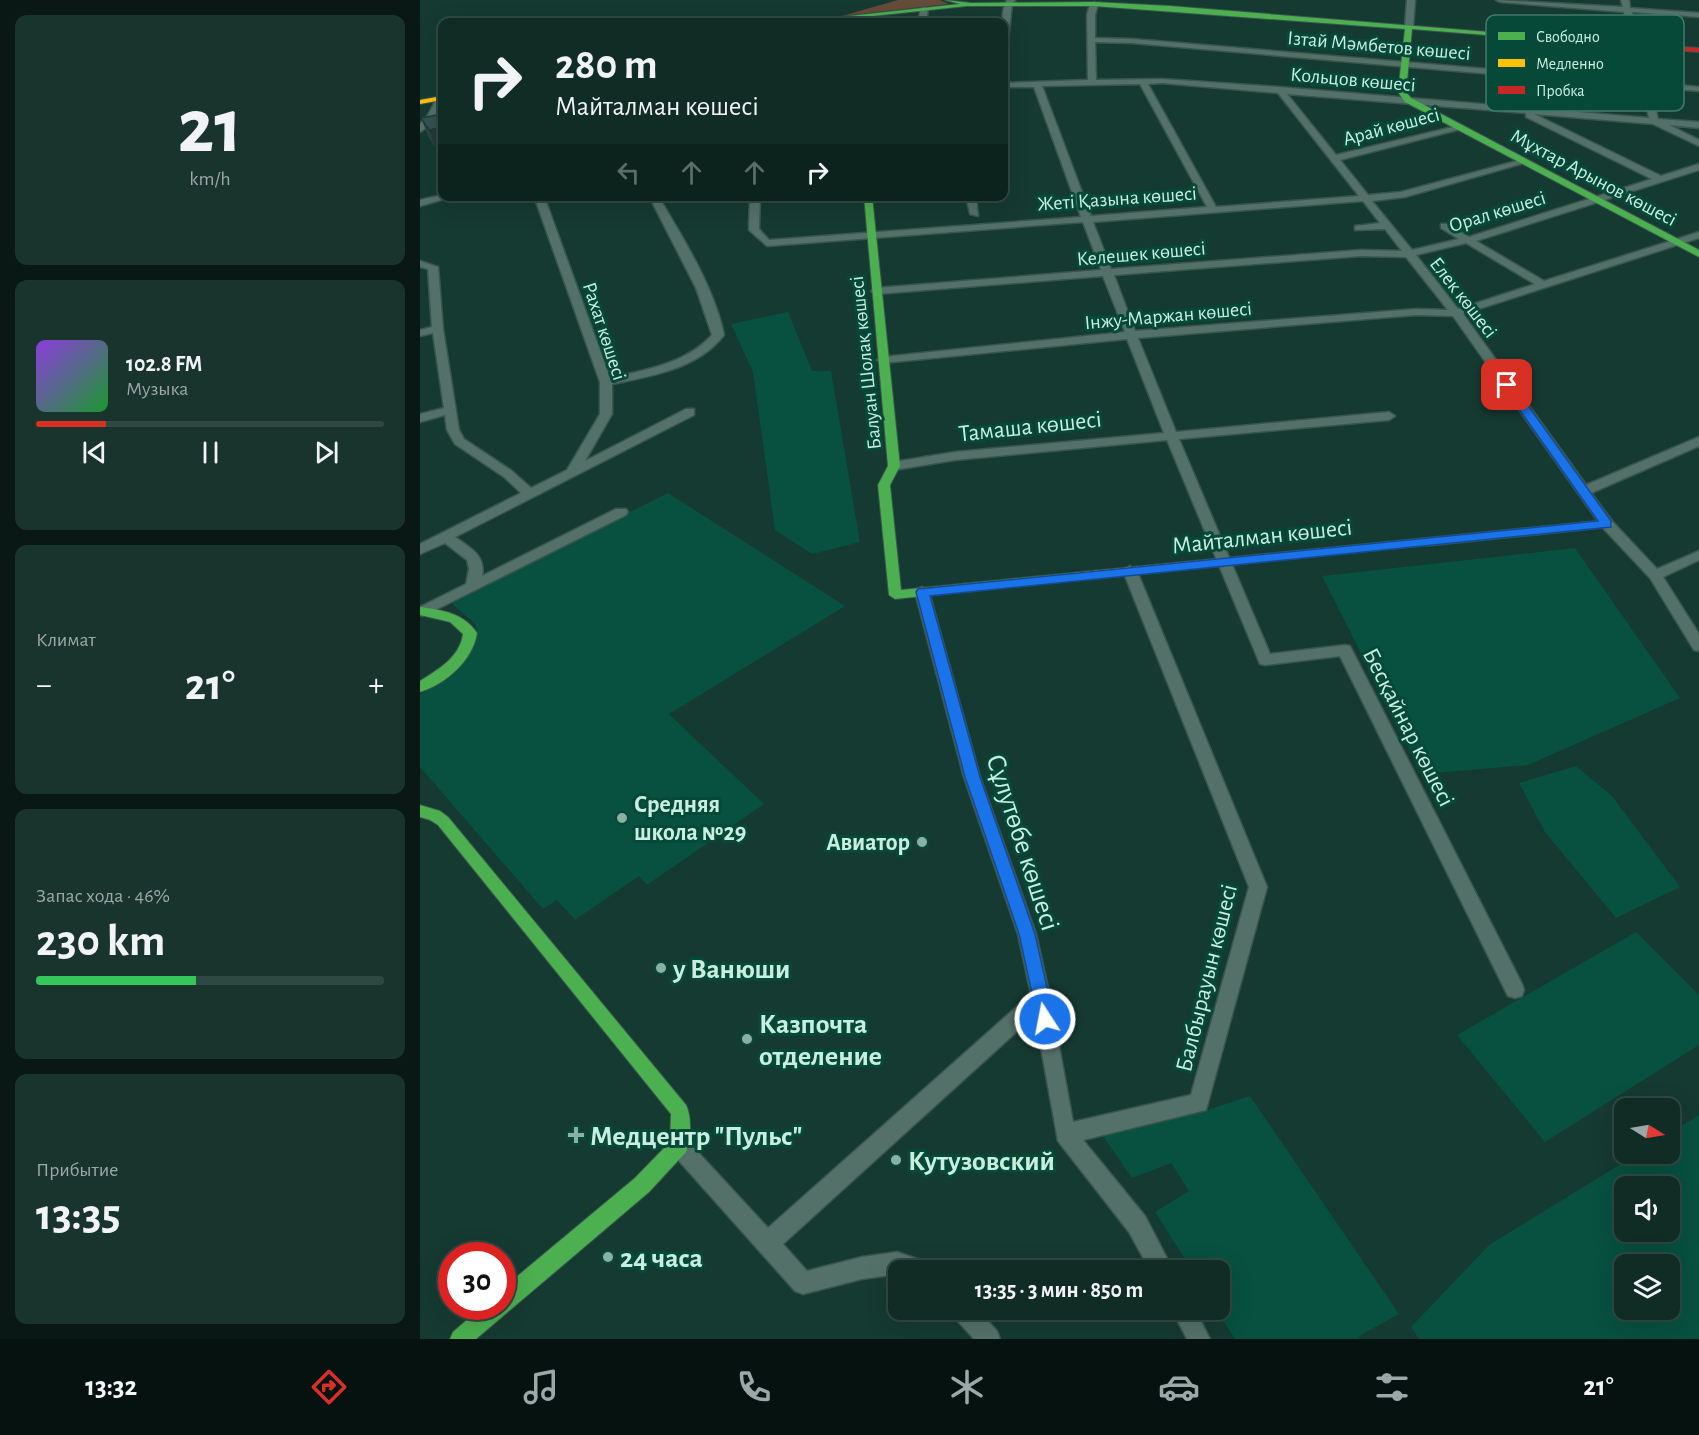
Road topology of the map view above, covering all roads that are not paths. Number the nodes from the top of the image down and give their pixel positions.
1 (891, 0) edge
2 (948, 0) edge
3 (1411, 0) edge
4 (1500, 0) edge
5 (1625, 0) edge
6 (1010, 2) edge
7 (1094, 4) junction
8 (971, 5) junction
9 (1627, 10) junction
10 (1628, 15) edge
11 (1699, 15) edge
12 (923, 16) edge
13 (829, 18) edge
14 (858, 18) edge
15 (1007, 18) edge
16 (1409, 27) junction
17 (1486, 33) edge
18 (1092, 40) junction
19 (1684, 49) edge
20 (1699, 50) edge
21 (1406, 64) junction
22 (1486, 71) edge
23 (1143, 82) junction
24 (1092, 84) junction
25 (1008, 85) edge
26 (1037, 85) junction
27 (1684, 88) edge
28 (1279, 89) junction
29 (1699, 89) edge
30 (438, 99) edge
31 (1408, 100) junction
32 (420, 102) edge
33 (438, 105) edge
34 (1486, 108) edge
35 (1521, 111) joint
36 (1652, 111) edge
37 (1654, 121) junction
38 (1699, 125) edge
39 (1458, 126) junction
40 (420, 129) edge
41 (1699, 143) edge
42 (1333, 159) junction
43 (1521, 161) junction
44 (1699, 167) edge
45 (1660, 179) junction
46 (1365, 198) junction
47 (438, 199) edge
48 (1596, 199) junction
49 (541, 201) edge
50 (656, 201) edge
51 (755, 201) edge
52 (869, 201) edge
53 (972, 201) edge
54 (420, 204) edge
55 (1213, 209) junction
56 (975, 214) dead end
57 (1086, 219) junction
58 (1386, 226) junction
59 (1444, 226) dead end
60 (1358, 228) dead end
61 (872, 234) junction
62 (1699, 235) edge
63 (1468, 240) junction
64 (1678, 242) junction
65 (1408, 254) junction
66 (1699, 254) edge
67 (425, 265) edge
68 (1106, 274) junction
69 (1545, 286) junction
70 (876, 291) junction
71 (1456, 313) junction
72 (438, 329) junction
73 (420, 333) edge
74 (1131, 335) junction
75 (883, 360) junction
76 (606, 382) junction
77 (449, 410) junction
78 (690, 412) dead end
79 (1389, 416) dead end
80 (420, 418) edge
81 (1171, 434) junction
82 (1699, 441) edge
83 (894, 466) junction
84 (572, 472) junction
85 (1584, 491) junction
86 (529, 494) junction
87 (621, 512) dead end
88 (1606, 524) junction
89 (446, 537) junction
90 (420, 550) edge
91 (1699, 555) edge
92 (1222, 563) junction
93 (1130, 571) junction
94 (1655, 575) junction
95 (473, 584) junction
96 (922, 592) junction
97 (894, 595) joint
98 (421, 611) edge
99 (1699, 646) edge
100 (420, 687) edge
101 (420, 811) edge
102 (1515, 990) dead end
103 (1041, 997) junction
104 (1065, 1134) junction
105 (679, 1146) junction
106 (767, 1244) junction
107 (1157, 1260) edge
108 (888, 1264) edge
109 (516, 1291) edge
110 (482, 1320) edge
111 (972, 1320) edge
112 (1189, 1320) edge
113 (460, 1339) edge
114 (989, 1339) edge
115 (1199, 1339) edge

1 - 13 street
2 - 8 street
3 - 16 street
4 - 9 street
5 - 9 street
6 - 7 street
6 - 8 street
6 - 15 street
7 - 16 street
7 - 18 street
8 - 12 street
9 - 10 street
9 - 11 street
12 - 14 street
16 - 17 street
16 - 21 street
18 - 21 street, Ізтай Мәмбетов көшесі
18 - 24 street
19 - 20 street
21 - 22 street, Ізтай Мәмбетов көшесі
21 - 31 street
23 - 24 street, Кольцов көшесі
23 - 28 street, Кольцов көшесі
23 - 55 street
24 - 26 street, Кольцов көшесі
25 - 26 street, Кольцов көшесі
26 - 57 street
27 - 29 street, Ізтай Мәмбетов көшесі
28 - 31 street, Кольцов көшесі
28 - 42 street, Елек көшесі
30 - 32 street
31 - 34 street, Кольцов көшесі
31 - 39 street, Мұхтар Арынов көшесі
33 - 40 street
35 - 37 street, Кольцов көшесі
35 - 45 street
36 - 37 street
37 - 38 street, Кольцов көшесі
37 - 41 street
39 - 42 street, Арай көшесі
39 - 43 street, Мұхтар Арынов көшесі
42 - 46 street, Елек көшесі
43 - 46 street, Жеті Қазына көшесі
43 - 48 street, Мұхтар Арынов көшесі
44 - 45 street, Орал көшесі
45 - 48 street, Орал көшесі
46 - 55 street, Жеті Қазына көшесі
46 - 58 street, Елек көшесі
47 - 54 street
48 - 63 street, Орал көшесі
48 - 64 street, Мұхтар Арынов көшесі
49 - 76 street, Рахат көшесі
50 - 76 street
51 - 61 street, Жеті Қазына көшесі
52 - 61 street, Балуан Шолақ көшесі
53 - 56 street
55 - 57 street, Жеті Қазына көшесі
57 - 61 street, Жеті Қазына көшесі
57 - 68 street
58 - 60 street
58 - 65 street, Елек көшесі
59 - 63 street
61 - 70 street, Балуан Шолақ көшесі
62 - 64 street, Інжу-Маржан көшесі
63 - 65 street, Орал көшесі
63 - 69 street
64 - 66 street, Мұхтар Арынов көшесі
64 - 69 street, Інжу-Маржан көшесі
65 - 68 street, Келешек көшесі
65 - 71 street, Елек көшесі
67 - 72 street
68 - 70 street, Келешек көшесі
68 - 74 street
69 - 71 street, Інжу-Маржан көшесі
70 - 75 street, Балуан Шолақ көшесі
71 - 74 street, Інжу-Маржан көшесі
71 - 85 street, Елек көшесі
72 - 73 street
72 - 77 street
74 - 75 street, Інжу-Маржан көшесі
74 - 81 street
75 - 83 street, Балуан Шолақ көшесі
76 - 84 street, Рахат көшесі
77 - 80 street
77 - 86 street
78 - 84 street
79 - 81 street, Тамаша көшесі
81 - 83 street, Тамаша көшесі
81 - 92 street
82 - 85 street
83 - 97 street, Балуан Шолақ көшесі
84 - 86 street
85 - 88 street, Елек көшесі
86 - 89 street
87 - 95 street
88 - 92 street, Майталман көшесі
88 - 94 street, Елек көшесі
89 - 90 street
89 - 95 street
91 - 94 street
92 - 93 street, Майталман көшесі
92 - 102 street, Бесқайнар көшесі
93 - 96 street, Майталман көшесі
93 - 104 street, Балбырауын көшесі
94 - 99 street, Елек көшесі
95 - 98 street
96 - 97 street, Майталман көшесі
96 - 103 street, Сұлутөбе көшесі
98 - 100 street
101 - 105 street
103 - 104 street, Сұлутөбе көшесі
103 - 106 street
104 - 107 street
105 - 106 street
105 - 109 street
106 - 108 street
110 - 113 street
111 - 114 street
112 - 115 street

